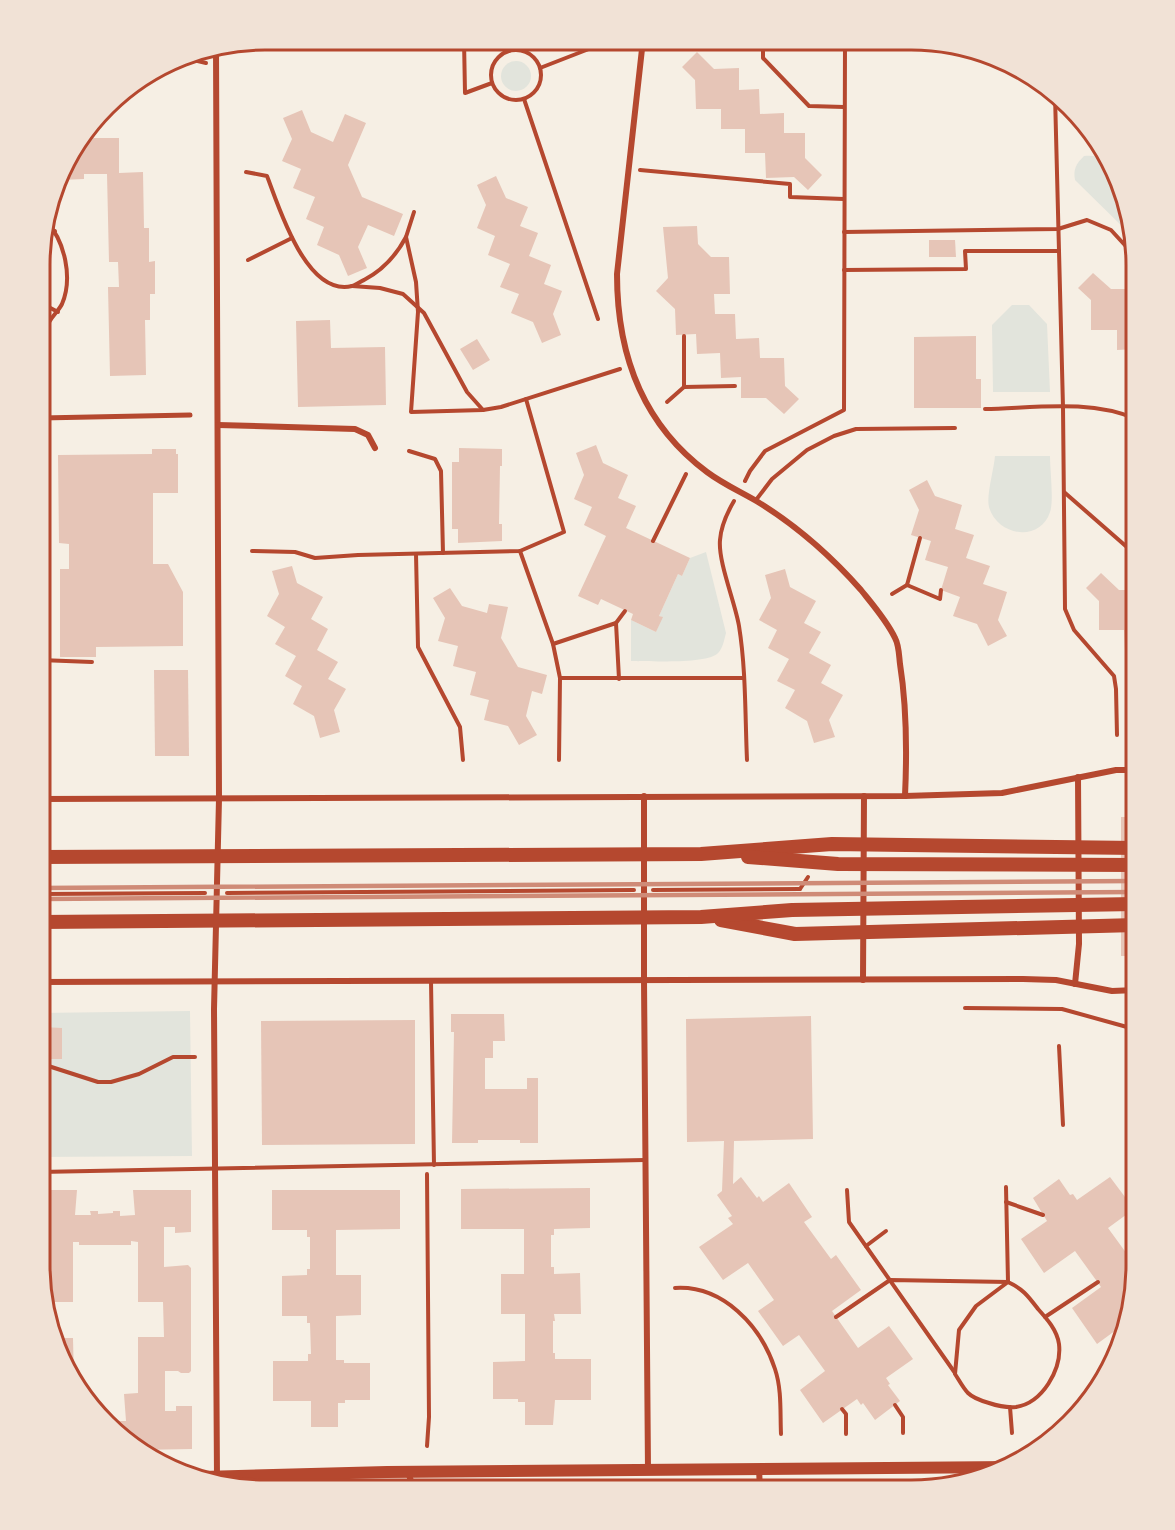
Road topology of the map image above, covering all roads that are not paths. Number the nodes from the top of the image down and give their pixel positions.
1 (642, 50) edge
2 (216, 56) edge
3 (190, 415) dead end
4 (50, 418) edge
5 (218, 425) junction
6 (955, 428) dead end
7 (375, 448) dead end
8 (756, 501) junction
9 (1126, 770) edge
10 (1078, 777) junction
11 (645, 796) junction
12 (864, 796) junction
13 (905, 796) junction
14 (219, 799) junction
15 (50, 800) edge
16 (1126, 848) edge
17 (701, 854) junction
18 (50, 857) edge
19 (1126, 865) edge
20 (1126, 904) edge
21 (701, 917) junction
22 (50, 922) edge
23 (1126, 925) edge
24 (644, 980) junction
25 (863, 980) junction
26 (431, 981) junction
27 (50, 982) edge
28 (214, 982) junction
29 (1075, 984) junction
30 (1126, 990) edge
31 (1059, 1047) dead end
32 (1063, 1125) dead end
33 (645, 1160) junction
34 (434, 1165) junction
35 (215, 1168) junction
36 (50, 1172) edge
37 (984, 1467) edge
38 (759, 1468) junction
39 (648, 1470) junction
40 (408, 1472) junction
41 (298, 1474) junction
42 (217, 1475) edge
43 (226, 1477) edge
44 (298, 1480) edge
45 (411, 1480) edge
46 (760, 1480) edge

1 - 8 street
2 - 5 street
3 - 4 street
5 - 7 street
5 - 14 street
6 - 8 lane
8 - 13 street
9 - 10 street
10 - 13 street
10 - 29 street
11 - 12 street
11 - 14 street
11 - 24 street
12 - 13 street
12 - 25 street
14 - 15 street
14 - 28 street
16 - 17 highway
17 - 18 highway
17 - 19 highway
20 - 21 highway
21 - 22 highway
21 - 23 highway
24 - 25 street
24 - 26 street
24 - 33 street
25 - 29 street
26 - 28 street
26 - 34 lane
27 - 28 street
28 - 35 street
29 - 30 street
31 - 32 lane
33 - 34 lane
33 - 39 street
34 - 35 lane
35 - 36 lane
35 - 42 street
37 - 38 main road
38 - 39 main road
38 - 46 street
39 - 40 main road
40 - 41 main road
40 - 45 street
41 - 43 main road
41 - 44 street

